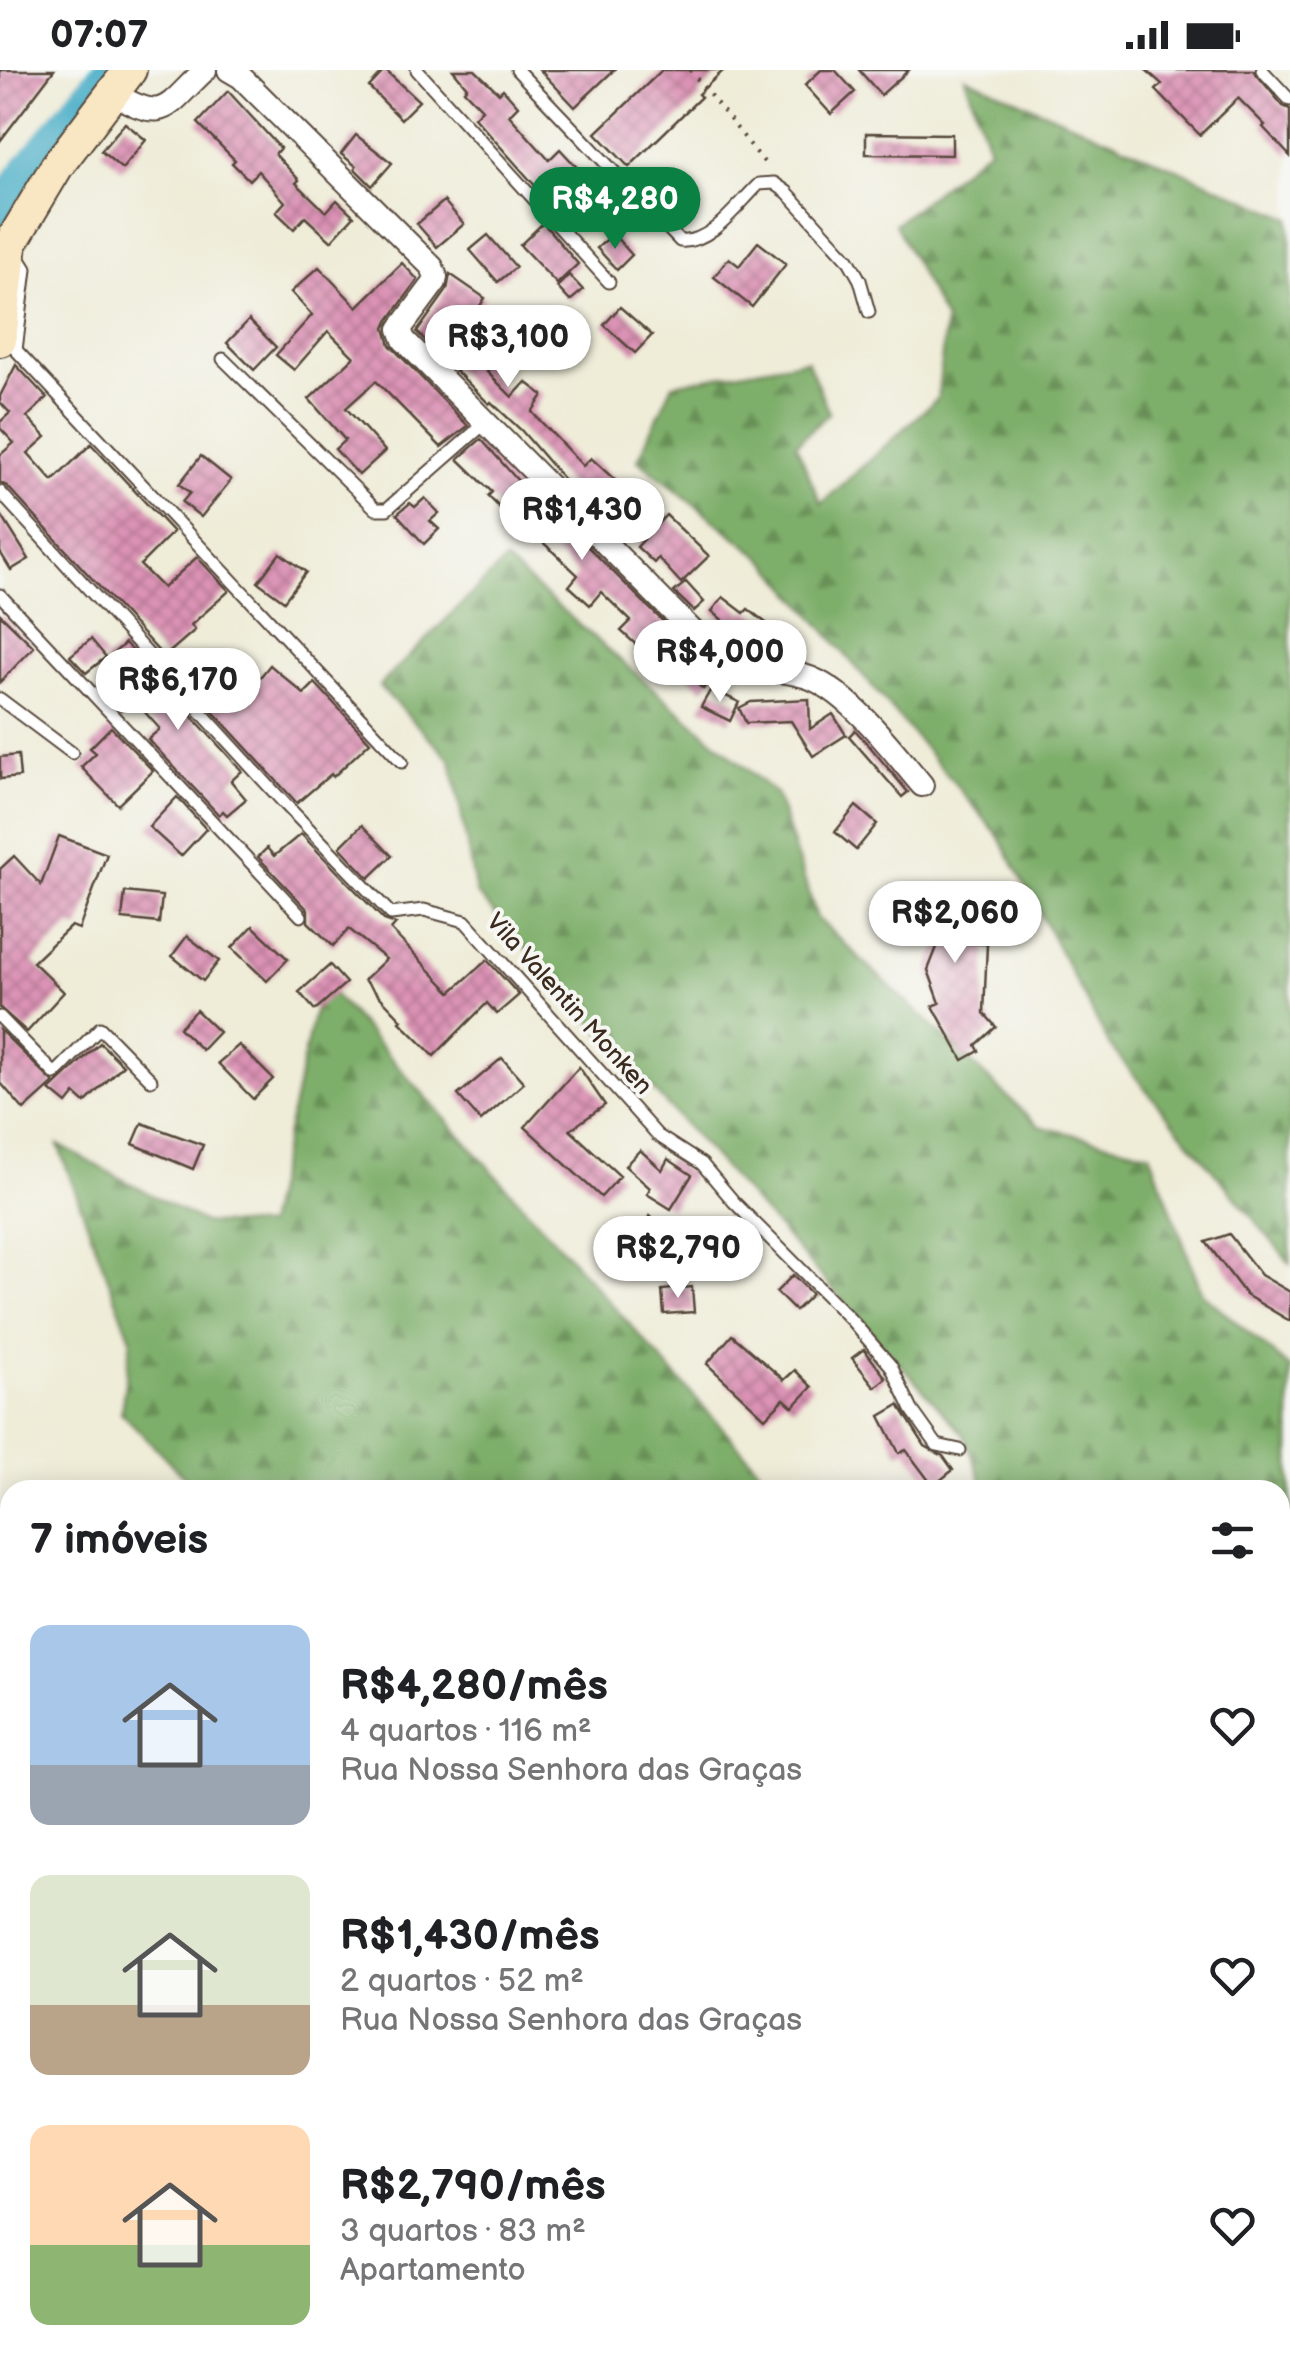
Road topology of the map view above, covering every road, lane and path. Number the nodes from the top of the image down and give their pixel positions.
1 (205, 70) edge
2 (228, 70) edge
3 (417, 70) edge
4 (518, 70) edge
5 (690, 70) edge
6 (1262, 70) edge
7 (122, 81) edge
8 (1290, 100) edge
9 (787, 192) junction
10 (12, 243) junction
11 (609, 282) dead end
12 (869, 312) dead end
13 (0, 340) edge
14 (223, 359) dead end
15 (484, 424) junction
16 (0, 492) edge
17 (0, 595) edge
18 (0, 699) edge
19 (72, 753) dead end
20 (402, 762) dead end
21 (922, 785) dead end
22 (300, 916) dead end
23 (0, 1017) edge
24 (151, 1080) dead end
25 (960, 1450) dead end

1 - 7 street
2 - 15 street
3 - 11 lane
4 - 9 lane
5 - 9 path
6 - 8 lane
7 - 10 street
9 - 12 lane
10 - 13 street
10 - 20 lane
14 - 15 lane
15 - 21 street
16 - 25 lane, Vila Valentin Monken
17 - 22 lane
18 - 19 lane
23 - 24 lane

